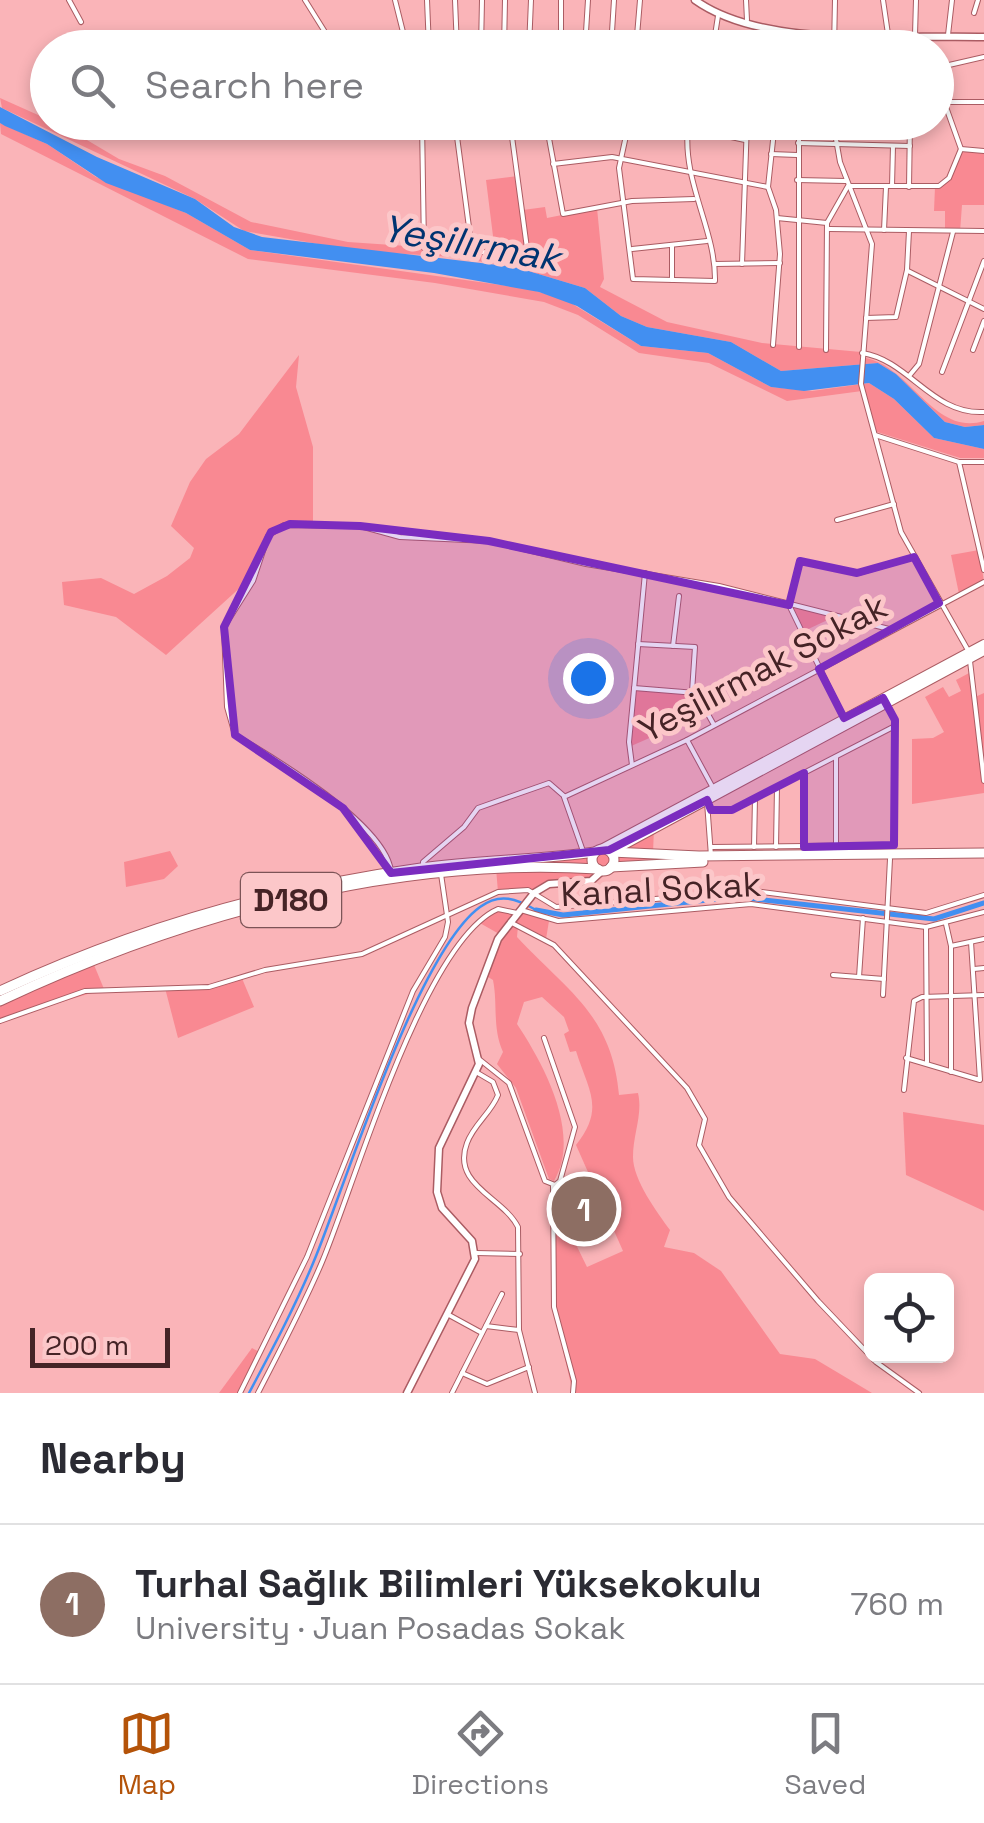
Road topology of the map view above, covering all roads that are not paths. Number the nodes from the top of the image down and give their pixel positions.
1 (69, 0) edge
2 (305, 0) edge
3 (395, 0) edge
4 (427, 0) edge
5 (455, 0) edge
6 (482, 0) edge
7 (506, 0) edge
8 (531, 0) edge
9 (561, 0) edge
10 (588, 0) edge
11 (614, 0) edge
12 (640, 0) edge
13 (694, 0) edge
14 (746, 0) edge
15 (835, 0) edge
16 (883, 0) edge
17 (916, 0) edge
18 (952, 0) edge
19 (978, 0) edge
20 (974, 13) dead end
21 (718, 16) junction
22 (81, 22) dead end
23 (748, 25) junction
24 (324, 30) edge
25 (402, 30) edge
26 (428, 30) edge
27 (456, 30) edge
28 (481, 30) edge
29 (505, 30) edge
30 (530, 30) edge
31 (561, 30) edge
32 (586, 30) edge
33 (612, 30) edge
34 (638, 30) edge
35 (716, 30) edge
36 (794, 30) edge
37 (834, 30) edge
38 (886, 30) edge
39 (914, 30) edge
40 (949, 30) edge
41 (954, 36) edge
42 (984, 38) edge
43 (984, 57) edge
44 (954, 64) edge
45 (954, 102) edge
46 (984, 102) edge
47 (954, 135) edge
48 (423, 140) edge
49 (458, 140) edge
50 (512, 140) edge
51 (549, 140) edge
52 (624, 140) edge
53 (689, 140) edge
54 (746, 140) edge
55 (773, 140) edge
56 (798, 140) edge
57 (834, 140) edge
58 (910, 140) edge
59 (798, 143) junction
60 (834, 144) junction
61 (893, 146) junction
62 (910, 146) junction
63 (961, 150) junction
64 (984, 151) edge
65 (771, 154) junction
66 (798, 155) junction
67 (620, 158) junction
68 (553, 164) junction
69 (690, 168) junction
70 (742, 179) junction
71 (797, 180) junction
72 (847, 184) junction
73 (768, 187) junction
74 (889, 187) junction
75 (909, 187) junction
76 (696, 199) junction
77 (624, 202) junction
78 (777, 218) junction
79 (799, 219) junction
80 (828, 226) junction
81 (868, 230) junction
82 (884, 230) junction
83 (909, 231) junction
84 (984, 231) edge
85 (954, 232) junction
86 (708, 241) junction
87 (672, 245) junction
88 (632, 249) junction
89 (472, 250) junction
90 (984, 261) edge
91 (780, 263) junction
92 (715, 264) junction
93 (742, 264) junction
94 (907, 270) junction
95 (672, 280) junction
96 (941, 286) junction
97 (969, 302) junction
98 (984, 310) edge
99 (866, 318) junction
100 (984, 321) edge
101 (773, 344) dead end
102 (798, 347) dead end
103 (826, 350) dead end
104 (973, 350) dead end
105 (861, 352) junction
106 (942, 372) dead end
107 (909, 376) junction
108 (984, 412) edge
109 (874, 435) junction
110 (959, 462) junction
111 (984, 462) edge
112 (894, 504) junction
113 (837, 520) dead end
114 (914, 557) junction
115 (984, 570) edge
116 (645, 573) junction
117 (984, 582) edge
118 (680, 596) dead end
119 (939, 603) junction
120 (789, 605) junction
121 (889, 628) junction
122 (638, 644) junction
123 (672, 646) junction
124 (984, 648) edge
125 (969, 656) junction
126 (819, 669) junction
127 (634, 688) junction
128 (692, 692) junction
129 (885, 701) junction
130 (844, 718) junction
131 (714, 725) junction
132 (895, 726) junction
133 (686, 740) junction
134 (836, 757) junction
135 (632, 765) junction
136 (804, 773) junction
137 (984, 781) edge
138 (777, 787) junction
139 (713, 788) junction
140 (564, 796) junction
141 (755, 798) junction
142 (706, 800) junction
143 (711, 810) junction
144 (754, 847) junction
145 (776, 847) junction
146 (804, 847) junction
147 (836, 847) junction
148 (598, 851) junction
149 (710, 852) junction
150 (892, 853) junction
151 (984, 856) edge
152 (423, 868) junction
153 (604, 869) junction
154 (392, 872) junction
155 (441, 874) junction
156 (984, 895) edge
157 (531, 896) junction
158 (889, 908) junction
159 (520, 910) junction
160 (984, 912) edge
161 (446, 914) junction
162 (863, 918) junction
163 (888, 921) junction
164 (510, 922) junction
165 (946, 924) junction
166 (926, 927) junction
167 (984, 940) edge
168 (971, 942) junction
169 (951, 946) junction
170 (974, 968) junction
171 (984, 968) edge
172 (833, 976) dead end
173 (859, 977) junction
174 (884, 978) junction
175 (0, 991) edge
176 (882, 994) dead end
177 (975, 995) junction
178 (984, 995) edge
179 (926, 996) junction
180 (951, 997) junction
181 (0, 1001) edge
182 (0, 1021) edge
183 (544, 1038) dead end
184 (479, 1058) junction
185 (906, 1058) junction
186 (927, 1062) junction
187 (476, 1072) junction
188 (951, 1072) junction
189 (904, 1090) dead end
190 (553, 1186) junction
191 (476, 1253) junction
192 (520, 1254) junction
193 (502, 1294) dead end
194 (448, 1315) junction
195 (486, 1326) junction
196 (519, 1330) junction
197 (482, 1333) junction
198 (529, 1367) junction
199 (462, 1373) junction
200 (408, 1390) edge
201 (240, 1393) edge
202 (258, 1393) edge
203 (418, 1393) edge
204 (452, 1393) edge
205 (535, 1393) edge
206 (573, 1393) edge
207 (919, 1393) edge

1 - 22 street
2 - 24 street
3 - 25 street
4 - 26 street
5 - 27 street
6 - 28 street
7 - 29 street
8 - 30 street
9 - 31 street
10 - 32 street
11 - 33 street
12 - 34 street
13 - 21 street
14 - 23 street
15 - 37 street
16 - 38 street
17 - 39 street
18 - 40 street
19 - 20 street
21 - 23 street
21 - 35 street
23 - 36 street
41 - 42 street
43 - 44 street
45 - 46 street
47 - 63 street
48 - 89 street
49 - 89 street
50 - 89 street
51 - 68 street
52 - 67 street
53 - 69 street
54 - 70 street
55 - 65 street
56 - 59 street
57 - 60 street
58 - 62 street
59 - 60 street
59 - 66 street
60 - 61 street
60 - 72 street
61 - 62 street
61 - 74 street
62 - 75 street
63 - 64 street
63 - 75 street
65 - 66 street
65 - 73 street
66 - 71 street
67 - 68 street
67 - 69 street
67 - 77 street
68 - 77 street
69 - 70 street
69 - 76 street
70 - 73 street
70 - 93 street
71 - 72 street
71 - 79 street
72 - 74 street
72 - 80 street
72 - 81 street
73 - 78 street
74 - 75 street
74 - 82 street
76 - 77 street
76 - 86 street
77 - 88 street
78 - 79 street
78 - 91 street
79 - 80 street
79 - 102 street
80 - 81 street
80 - 103 street
81 - 82 street
81 - 99 street
82 - 83 street
83 - 85 street
83 - 94 street
84 - 85 street
85 - 96 street
86 - 87 street
86 - 92 street
87 - 88 street
87 - 95 street
88 - 95 street
90 - 97 street
91 - 93 street
91 - 101 street
92 - 93 street
92 - 95 street
94 - 96 street
94 - 99 street
96 - 97 street
96 - 107 street
97 - 98 street
97 - 106 street
99 - 105 street
100 - 104 street
105 - 107 street
105 - 109 street
107 - 108 street
109 - 110 street
109 - 112 street
110 - 111 street
110 - 115 street
112 - 113 street
112 - 114 street
114 - 119 street
114 - 120 street
116 - 120 street
116 - 122 street
116 - 154 street
117 - 119 street, Yeşilırmak Sokak
118 - 123 street
119 - 121 street, Yeşilırmak Sokak
119 - 125 street
120 - 121 street
120 - 126 street
121 - 126 street, Yeşilırmak Sokak
122 - 123 street
122 - 127 street
123 - 128 street
124 - 125 main road
125 - 129 main road
125 - 137 street
126 - 130 street
126 - 131 street, Yeşilırmak Sokak
127 - 128 street
127 - 135 street
128 - 131 street
129 - 130 main road
129 - 132 street
129 - 142 main road
130 - 139 main road
131 - 133 street, Yeşilırmak Sokak
132 - 134 street
132 - 150 street
133 - 135 street, Yeşilırmak Sokak
133 - 139 street
134 - 136 street
134 - 147 street
135 - 140 street, Yeşilırmak Sokak
136 - 138 street
136 - 146 street
138 - 141 street
138 - 145 street
139 - 148 main road
140 - 148 street
140 - 152 street, Yeşilırmak Sokak
141 - 143 street
141 - 144 street
142 - 143 street
142 - 148 main road
143 - 149 street
144 - 145 street
144 - 149 street
145 - 146 street
146 - 147 street
147 - 150 street
148 - 149 highway, D180
148 - 152 highway, D180
148 - 153 highway
148 - 153 highway
149 - 150 highway, D180
150 - 151 highway, D180
150 - 153 highway, D180
150 - 158 street
152 - 154 highway, D180
153 - 155 highway, D180
153 - 157 street
154 - 175 highway, D180
155 - 161 street
155 - 181 highway, D180
156 - 158 street
157 - 158 street
157 - 159 street
157 - 161 street
158 - 163 street
159 - 162 street, Kanal Sokak
159 - 164 street
159 - 202 street
160 - 165 street, Kanal Sokak
161 - 182 street
161 - 201 street
162 - 163 street, Kanal Sokak
162 - 173 street
163 - 166 street, Kanal Sokak
163 - 174 street
164 - 184 street
164 - 207 street
165 - 166 street, Kanal Sokak
165 - 169 street
166 - 179 street
167 - 168 street
168 - 169 street
168 - 170 street
169 - 180 street
170 - 171 street
170 - 177 street
172 - 173 street
173 - 174 street
174 - 176 street
177 - 178 street
177 - 180 street
177 - 188 street
179 - 180 street
179 - 185 street
179 - 186 street
180 - 188 street
183 - 190 street
184 - 187 street
184 - 190 street
185 - 186 street
185 - 189 street
186 - 188 street
187 - 191 street
187 - 192 street
190 - 206 street
191 - 192 street
191 - 194 street
192 - 196 street
193 - 195 street
194 - 197 street
194 - 200 street
195 - 196 street
195 - 197 street
196 - 198 street
197 - 199 street
198 - 199 street
198 - 205 street
199 - 204 street
200 - 203 street

